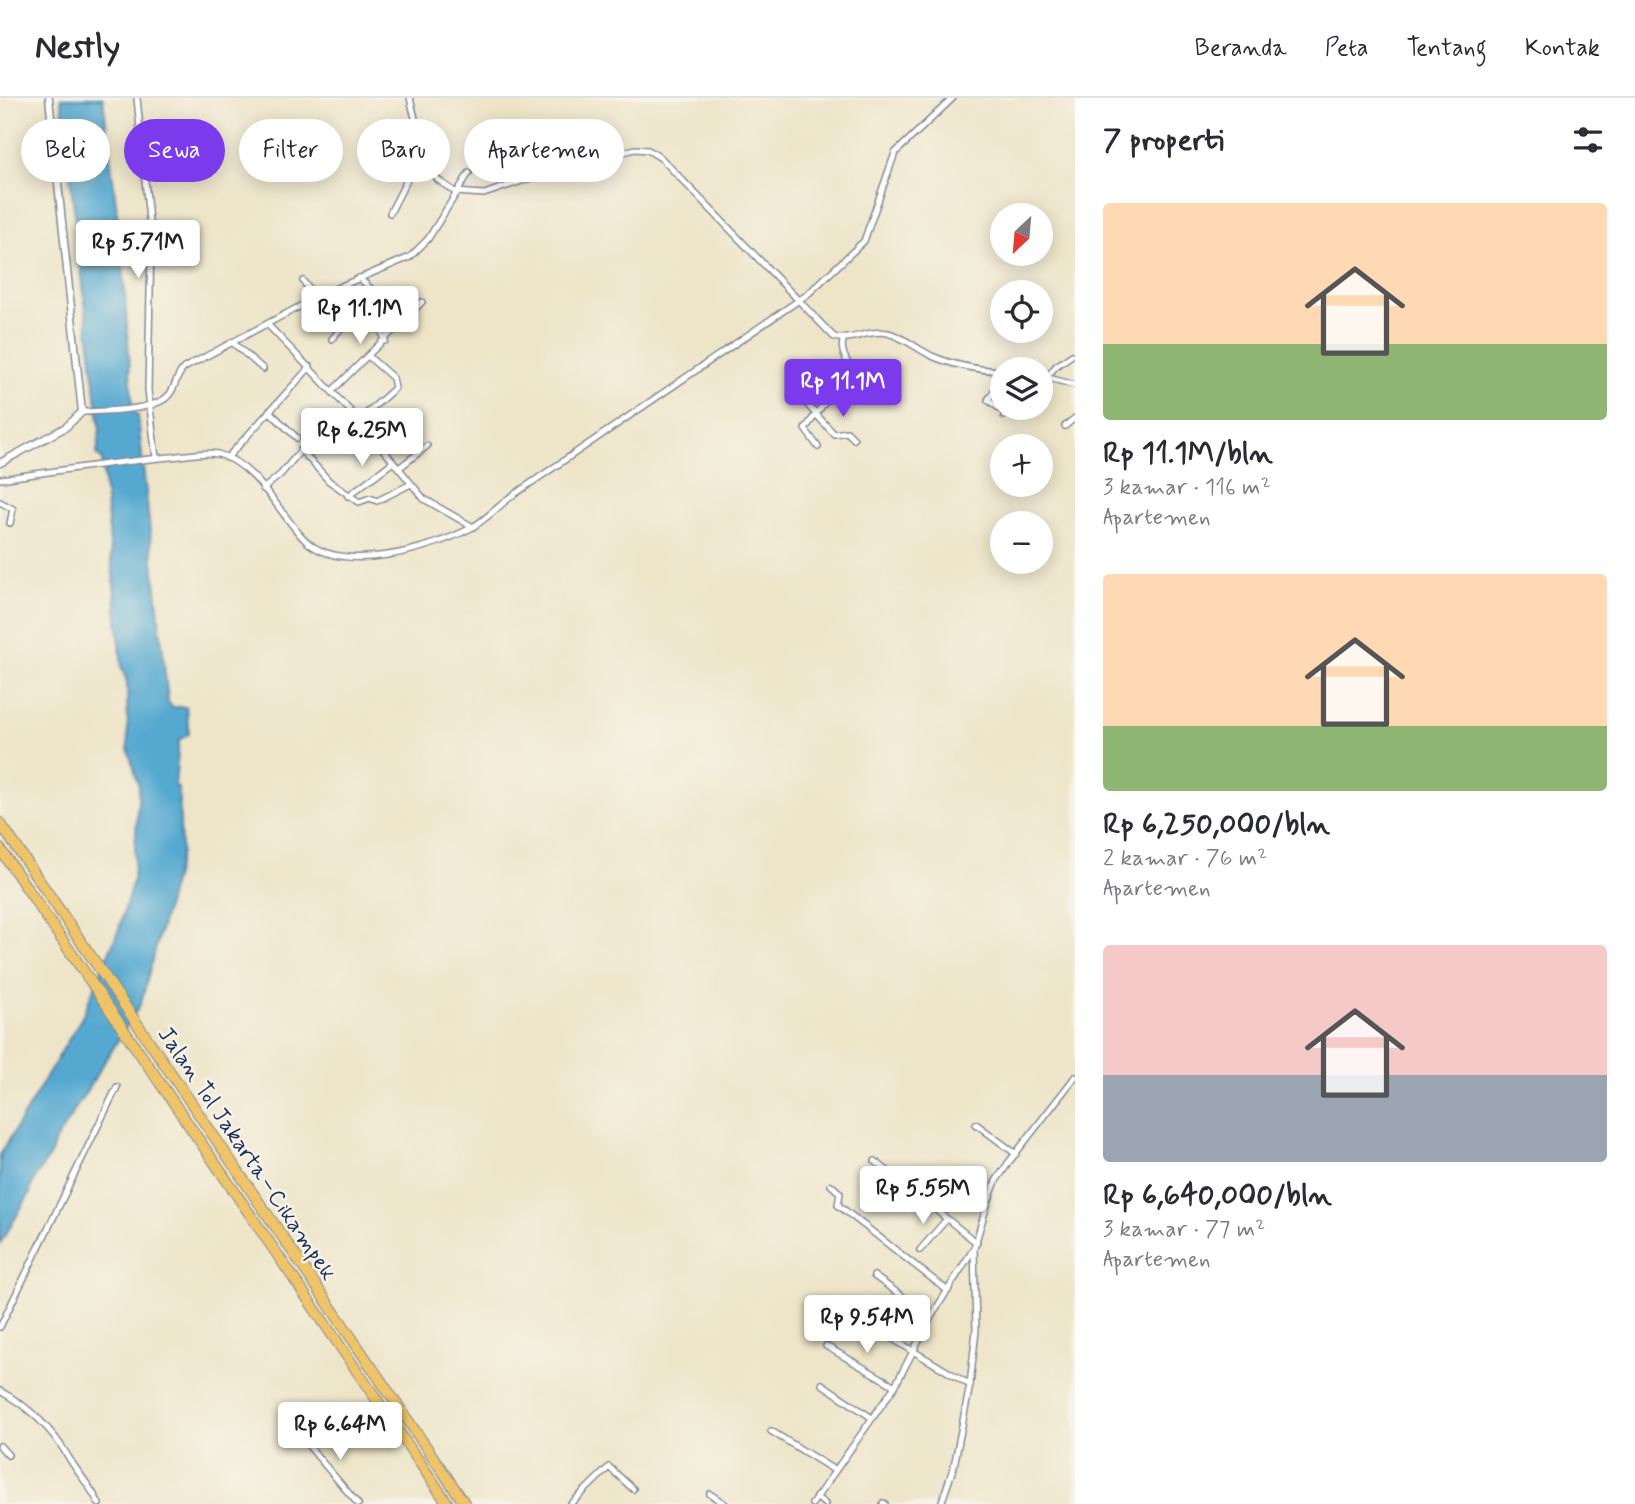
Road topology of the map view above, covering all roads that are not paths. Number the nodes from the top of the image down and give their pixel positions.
1 (49, 98) edge
2 (137, 98) edge
3 (410, 98) edge
4 (953, 98) edge
5 (415, 119) edge
6 (464, 180) edge
7 (406, 182) edge
8 (441, 182) edge
9 (455, 192) junction
10 (390, 213) dead end
11 (359, 278) junction
12 (303, 281) dead end
13 (342, 286) junction
14 (316, 298) junction
15 (796, 301) junction
16 (422, 302) dead end
17 (361, 304) junction
18 (406, 320) junction
19 (267, 324) junction
20 (332, 340) dead end
21 (843, 340) junction
22 (385, 341) junction
23 (232, 342) junction
24 (1072, 355) dead end
25 (368, 356) junction
26 (310, 367) junction
27 (263, 369) dead end
28 (990, 370) edge
29 (1053, 370) edge
30 (1053, 379) edge
31 (1075, 385) edge
32 (332, 391) junction
33 (803, 400) dead end
34 (150, 406) junction
35 (270, 411) junction
36 (82, 412) junction
37 (815, 414) junction
38 (1075, 418) edge
39 (359, 420) junction
40 (1065, 426) dead end
41 (297, 438) dead end
42 (854, 439) dead end
43 (427, 446) dead end
44 (818, 447) dead end
45 (156, 458) junction
46 (227, 458) junction
47 (393, 462) junction
48 (0, 463) edge
49 (399, 468) junction
50 (0, 479) edge
51 (411, 484) junction
52 (263, 489) junction
53 (348, 496) junction
54 (0, 502) edge
55 (10, 523) dead end
56 (473, 527) junction
57 (0, 822) edge
58 (0, 851) edge
59 (1075, 1077) edge
60 (117, 1087) dead end
61 (975, 1124) dead end
62 (1016, 1154) junction
63 (875, 1161) dead end
64 (831, 1185) dead end
65 (946, 1220) junction
66 (976, 1246) junction
67 (920, 1250) dead end
68 (874, 1276) dead end
69 (948, 1291) junction
70 (838, 1306) dead end
71 (931, 1317) junction
72 (0, 1327) edge
73 (826, 1346) dead end
74 (912, 1353) junction
75 (822, 1384) dead end
76 (970, 1385) junction
77 (895, 1386) junction
78 (0, 1391) edge
79 (872, 1418) junction
80 (771, 1431) dead end
81 (301, 1437) dead end
82 (0, 1446) edge
83 (8, 1455) dead end
84 (834, 1470) junction
85 (633, 1489) dead end
86 (710, 1494) dead end
87 (816, 1497) junction
88 (99, 1504) edge
89 (358, 1504) edge
90 (447, 1504) edge
91 (465, 1504) edge
92 (571, 1504) edge
93 (725, 1504) edge
94 (812, 1504) edge
95 (825, 1504) edge
96 (941, 1504) edge

1 - 36 street
2 - 34 street
3 - 5 street
4 - 15 street
6 - 9 street
7 - 10 street
8 - 9 street
9 - 11 street
9 - 15 street
11 - 13 street
11 - 18 street
12 - 14 street
13 - 14 street
13 - 17 street
14 - 19 street
15 - 21 street
15 - 56 street
16 - 18 street
17 - 20 street
17 - 22 street
18 - 22 street
19 - 23 street
19 - 26 street
21 - 28 street
21 - 37 street
22 - 25 street
23 - 27 street
23 - 34 street
24 - 29 street
25 - 32 street
25 - 39 street
26 - 32 street
26 - 35 street
30 - 31 street
32 - 39 street
33 - 37 street
34 - 36 street
34 - 45 street
35 - 41 street
35 - 46 street
36 - 48 street
37 - 42 street
37 - 44 street
38 - 40 street
39 - 47 street
43 - 49 street
45 - 46 street
45 - 50 street
46 - 52 street
47 - 49 street
47 - 53 street
49 - 51 street
51 - 53 street
51 - 56 street
52 - 53 street
52 - 56 street
54 - 55 street
57 - 91 highway, Jalan Tol Jakarta–Cikampek
58 - 90 highway, Jalan Tol Jakarta–Cikampek
59 - 62 street
60 - 72 street
61 - 62 street
62 - 66 street
63 - 65 street
64 - 69 street
65 - 66 street
65 - 67 street
66 - 69 street
66 - 76 street
68 - 71 street
69 - 71 street
70 - 74 street
71 - 74 street
73 - 77 street
74 - 76 street
74 - 77 street
75 - 79 street
76 - 96 street
77 - 79 street
78 - 88 street
79 - 84 street
80 - 84 street
81 - 89 street
82 - 83 street
84 - 87 street
85 - 92 street
86 - 93 street
87 - 94 street
87 - 95 street

